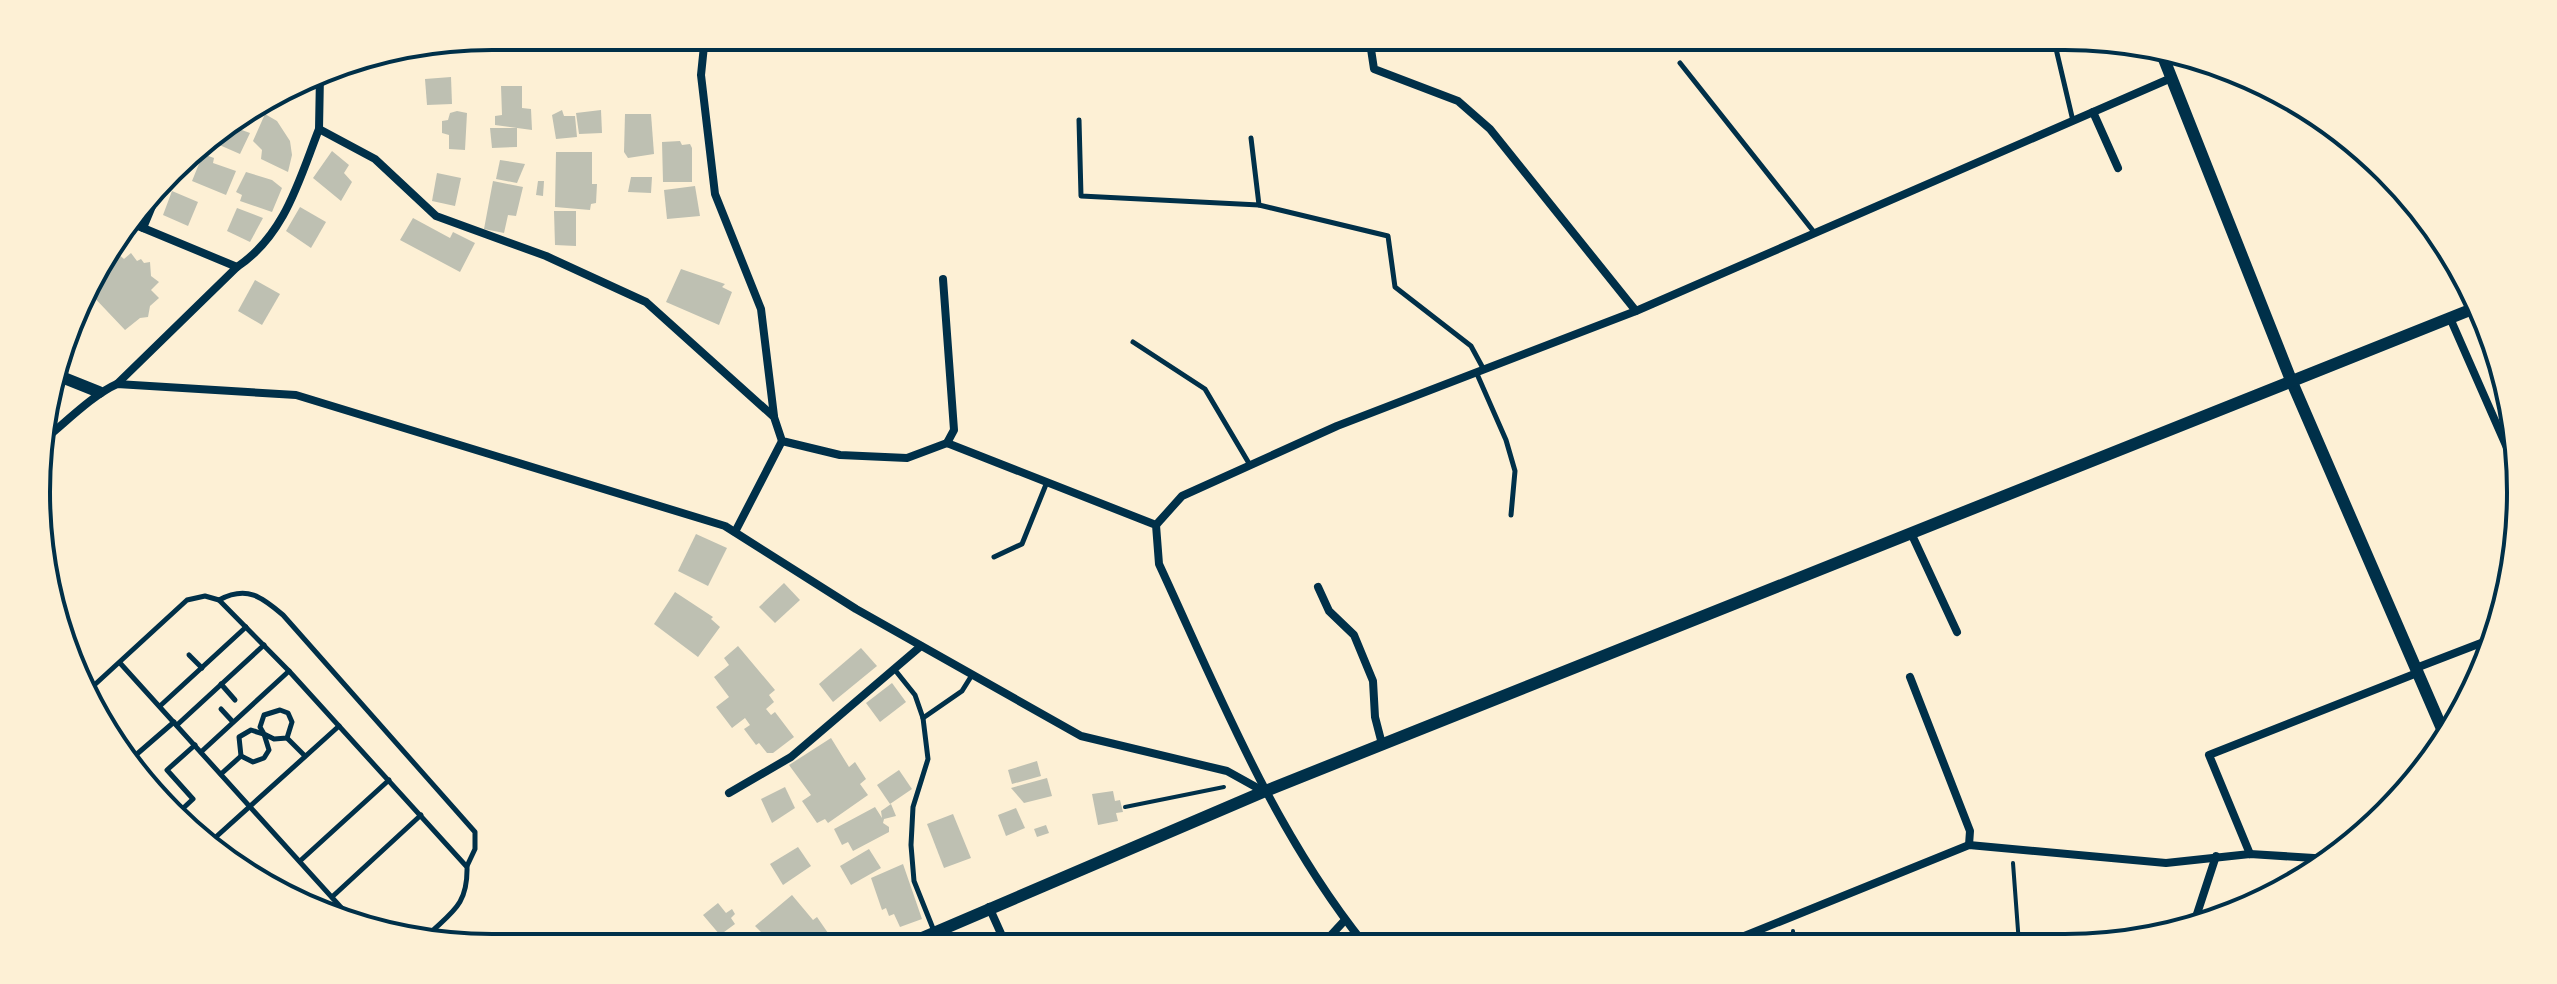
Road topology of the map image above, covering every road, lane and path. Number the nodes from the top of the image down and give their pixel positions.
1 (704, 50) edge
2 (1371, 50) edge
3 (2056, 50) edge
4 (2163, 61) edge
5 (1680, 63) dead end
6 (2169, 79) junction
7 (320, 85) edge
8 (2093, 112) junction
9 (1079, 120) dead end
10 (2073, 121) junction
11 (319, 129) junction
12 (1251, 138) dead end
13 (2118, 168) dead end
14 (1259, 205) junction
15 (149, 214) edge
16 (139, 226) edge
17 (143, 228) junction
18 (1815, 233) junction
19 (237, 267) junction
20 (943, 279) dead end
21 (1636, 311) junction
22 (2467, 311) edge
23 (2450, 318) junction
24 (1133, 342) dead end
25 (1481, 373) junction
26 (65, 378) edge
27 (2291, 380) junction
28 (117, 384) junction
29 (99, 392) junction
30 (774, 417) junction
31 (54, 432) edge
32 (2504, 440) edge
33 (782, 441) junction
34 (947, 443) junction
35 (1250, 465) junction
36 (1047, 482) junction
37 (1511, 515) dead end
38 (1156, 525) junction
39 (735, 532) junction
40 (1911, 533) junction
41 (994, 557) dead end
42 (1318, 587) dead end
43 (219, 600) junction
44 (246, 627) junction
45 (1957, 632) dead end
46 (2480, 644) edge
47 (264, 645) junction
48 (921, 646) junction
49 (189, 655) dead end
50 (120, 663) junction
51 (202, 668) junction
52 (895, 670) junction
53 (289, 671) junction
54 (2416, 671) junction
55 (972, 675) junction
56 (1910, 677) dead end
57 (221, 684) junction
58 (95, 685) edge
59 (235, 700) dead end
60 (160, 706) junction
61 (221, 709) dead end
62 (923, 718) junction
63 (233, 722) junction
64 (176, 723) junction
65 (339, 726) junction
66 (2440, 726) edge
67 (264, 734) junction
68 (287, 738) junction
69 (1382, 744) junction
70 (195, 745) junction
71 (201, 752) junction
72 (136, 755) edge
73 (241, 756) junction
74 (305, 756) junction
75 (221, 774) junction
76 (389, 780) junction
77 (1247, 782) junction
78 (1263, 792) junction
79 (729, 793) dead end
80 (250, 806) junction
81 (1125, 807) dead end
82 (183, 808) edge
83 (421, 815) junction
84 (216, 837) edge
85 (1969, 845) junction
86 (2012, 851) junction
87 (2250, 854) junction
88 (2216, 856) junction
89 (2314, 858) edge
90 (300, 861) junction
91 (467, 867) junction
92 (332, 897) junction
93 (340, 906) edge
94 (989, 907) junction
95 (2197, 914) edge
96 (1345, 920) junction
97 (434, 930) edge
98 (934, 932) junction
99 (930, 934) edge
100 (1001, 934) edge
101 (1332, 934) edge
102 (1356, 934) edge
103 (1749, 934) edge
104 (2018, 934) edge

1 - 30 street
2 - 21 street
3 - 10 lane
4 - 6 street
5 - 18 lane
6 - 8 street
6 - 27 street
7 - 11 street
8 - 10 street
8 - 13 street
9 - 14 lane
10 - 18 street
11 - 19 street
11 - 30 street
12 - 14 lane
14 - 25 lane
15 - 17 street
16 - 17 street
17 - 19 street
18 - 21 street
19 - 28 street
20 - 34 street
21 - 25 street
22 - 23 street
23 - 27 street
23 - 32 street
24 - 35 lane
25 - 35 street
25 - 37 lane
26 - 29 street
27 - 40 street
27 - 54 street
28 - 29 street
28 - 39 street
29 - 31 street
30 - 33 street
33 - 34 street
33 - 39 street
34 - 36 street
35 - 38 street
36 - 38 street
36 - 41 lane
38 - 78 street
39 - 48 street
40 - 45 street
40 - 69 street
42 - 69 street
43 - 44 lane
43 - 50 lane
43 - 91 lane
44 - 47 lane
44 - 51 lane
46 - 54 street
47 - 53 lane
47 - 57 lane
48 - 52 street
48 - 55 street
49 - 51 lane
50 - 58 lane
50 - 60 lane
51 - 60 lane
52 - 62 lane
52 - 79 street
53 - 63 lane
53 - 65 lane
54 - 66 street
54 - 87 street
55 - 62 lane
55 - 77 street
56 - 85 street
57 - 59 lane
57 - 64 lane
60 - 64 lane
61 - 63 lane
62 - 98 lane
63 - 71 lane
64 - 70 lane
64 - 72 lane
65 - 74 lane
65 - 76 lane
67 - 68 lane
67 - 68 lane
67 - 73 lane
67 - 73 lane
68 - 74 lane
69 - 78 street
70 - 71 lane
70 - 82 lane
71 - 75 lane
73 - 75 lane
74 - 80 lane
75 - 80 lane
76 - 83 lane
76 - 90 lane
77 - 78 street
77 - 81 path
78 - 94 street
78 - 96 street
80 - 84 lane
80 - 90 lane
83 - 91 lane
83 - 92 lane
85 - 86 street
85 - 103 street
86 - 88 street
86 - 104 path
87 - 88 street
87 - 89 street
88 - 95 street
90 - 92 lane
91 - 97 lane
92 - 93 lane
94 - 98 street
94 - 100 street
96 - 101 street
96 - 102 street
98 - 99 street

